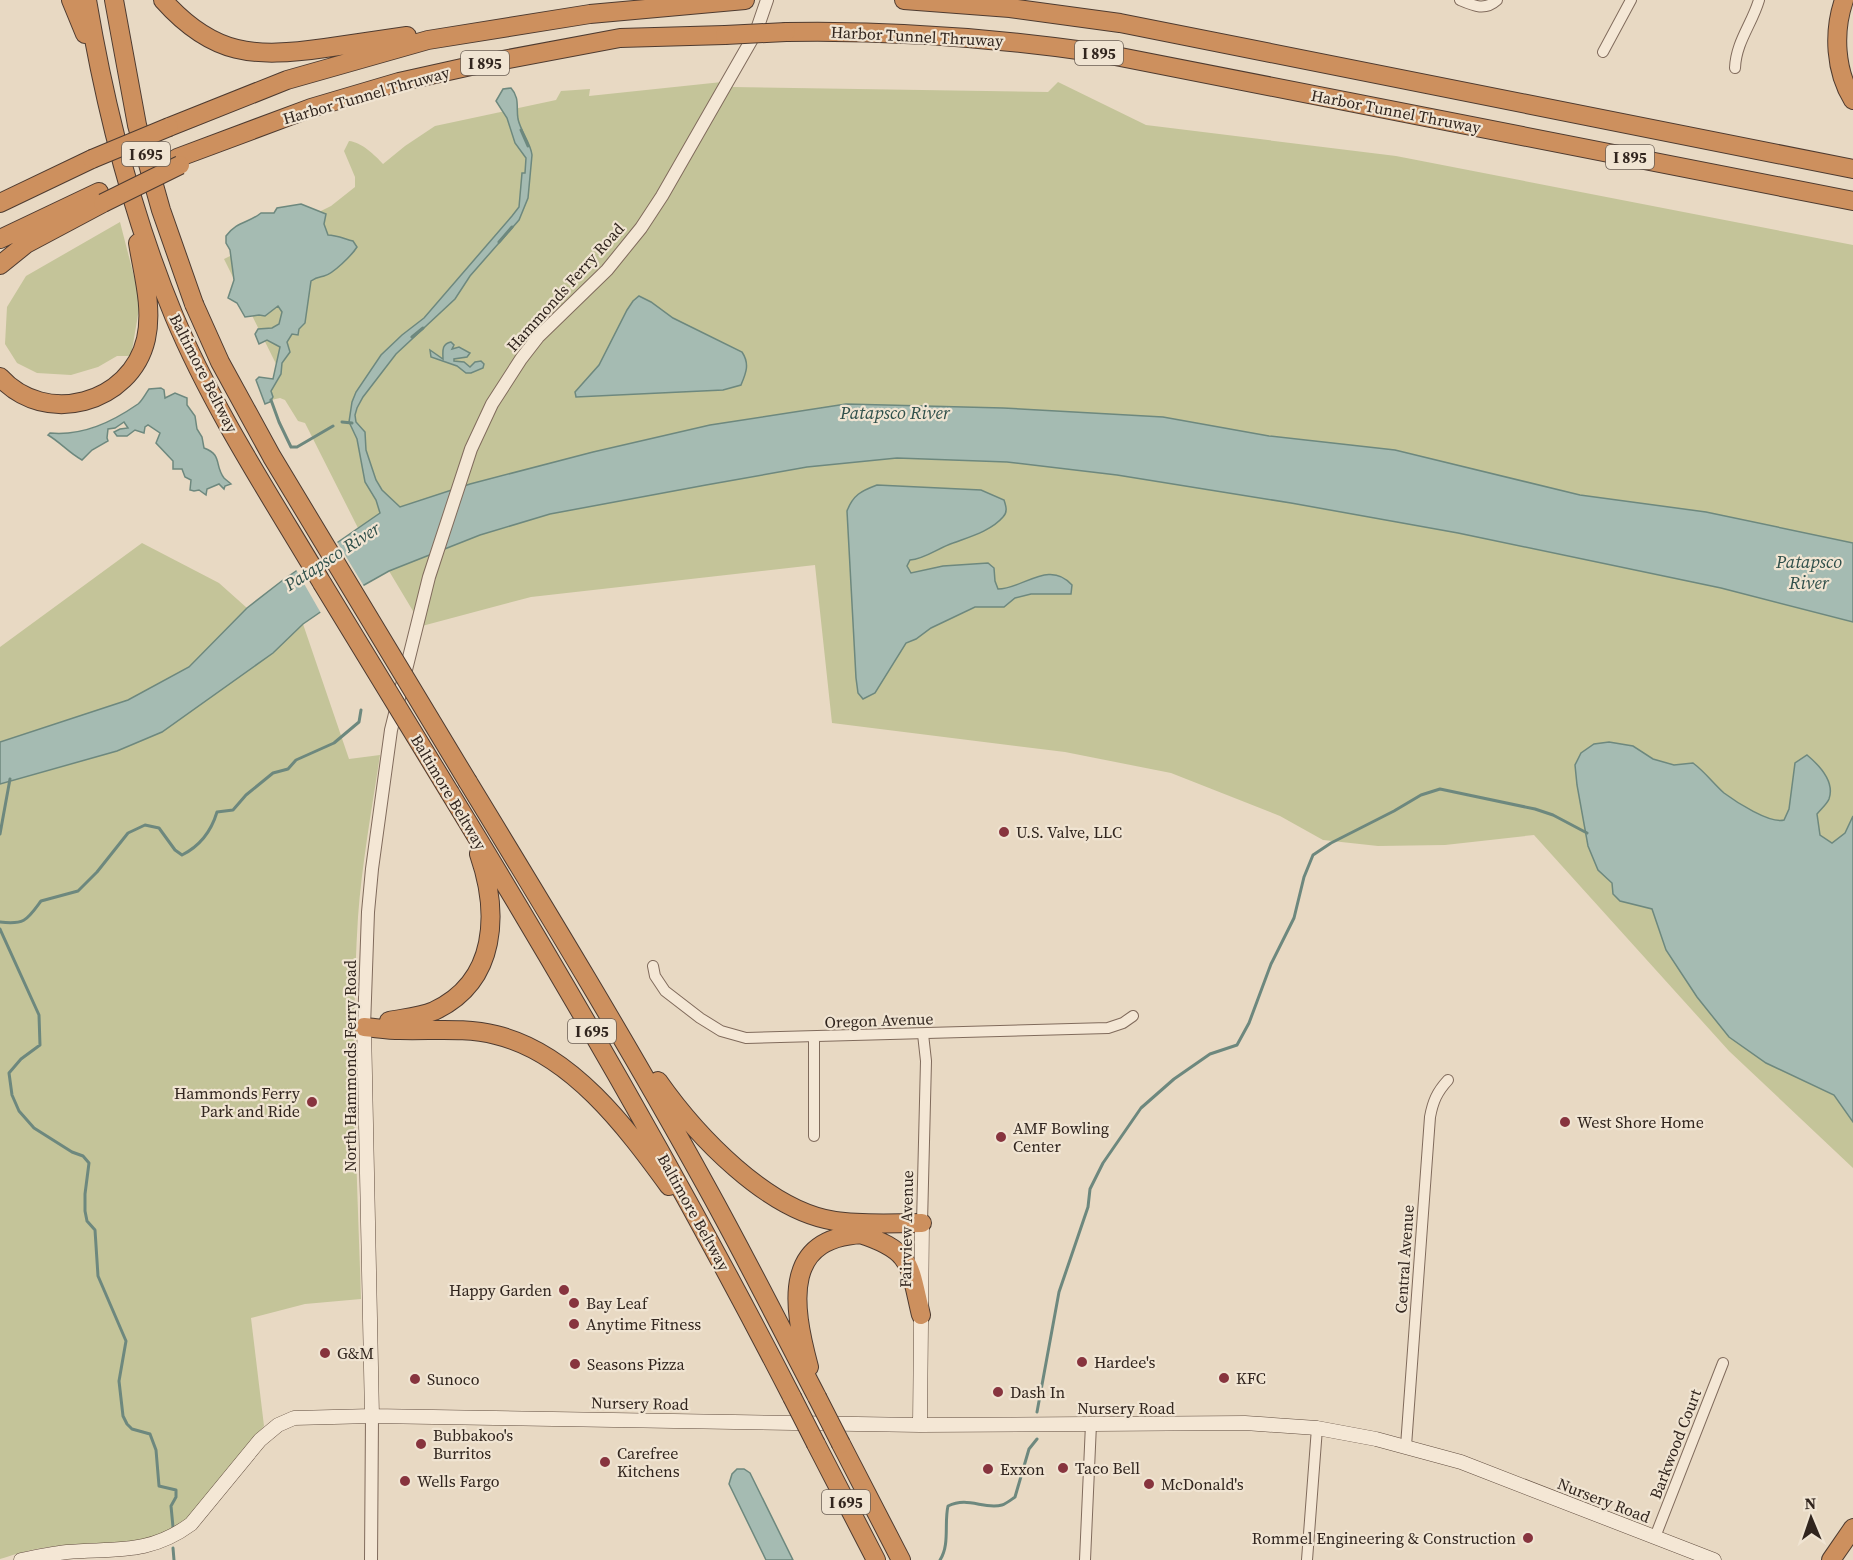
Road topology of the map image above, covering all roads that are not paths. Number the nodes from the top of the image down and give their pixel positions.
1 (70, 0) edge
2 (87, 0) edge
3 (114, 0) edge
4 (163, 0) edge
5 (742, 0) edge
6 (768, 0) edge
7 (904, 0) edge
8 (1460, 0) edge
9 (1630, 0) edge
10 (1759, 0) edge
11 (1844, 0) edge
12 (1493, 3) edge
13 (590, 14) junction
14 (1603, 52) dead end
15 (1735, 68) dead end
16 (103, 83) junction
17 (1853, 100) edge
18 (1853, 169) edge
19 (102, 197) junction
20 (132, 200) junction
21 (1853, 201) edge
22 (0, 203) edge
23 (0, 239) edge
24 (0, 265) edge
25 (0, 377) edge
26 (429, 578) joint
27 (461, 812) junction
28 (653, 966) dead end
29 (587, 978) junction
30 (1133, 1016) dead end
31 (364, 1027) junction
32 (923, 1034) junction
33 (814, 1037) junction
34 (1448, 1080) dead end
35 (814, 1136) dead end
36 (923, 1229) junction
37 (858, 1233) junction
38 (717, 1252) junction
39 (921, 1315) junction
40 (1722, 1363) dead end
41 (817, 1397) junction
42 (372, 1416) junction
43 (1091, 1424) junction
44 (920, 1425) junction
45 (1317, 1428) junction
46 (1406, 1446) junction
47 (1853, 1528) edge
48 (1655, 1537) junction
49 (21, 1560) edge
50 (371, 1560) edge
51 (876, 1560) edge
52 (901, 1560) edge
53 (1084, 1560) edge
54 (1307, 1560) edge
55 (1714, 1560) edge
56 (1831, 1560) edge

1 - 16 highway
2 - 16 highway, Baltimore Beltway / I 695
3 - 29 highway, Baltimore Beltway / I 695, bridge
4 - 13 highway
5 - 13 highway, Harbor Tunnel Thruway / I 895
6 - 26 street, Hammonds Ferry Road
7 - 18 highway, Harbor Tunnel Thruway / I 895
8 - 12 street
9 - 14 street
10 - 15 street
11 - 17 highway
13 - 22 highway, Harbor Tunnel Thruway / I 895, bridge
16 - 20 highway, Baltimore Beltway / I 695
19 - 21 highway, Harbor Tunnel Thruway / I 895, bridge
19 - 23 highway, Harbor Tunnel Thruway / I 895
19 - 24 highway
20 - 25 highway
20 - 27 highway, Baltimore Beltway / I 695, bridge
26 - 31 street, North Hammonds Ferry Road
27 - 31 highway
27 - 38 highway, Baltimore Beltway / I 695
28 - 33 street, Oregon Avenue
29 - 36 highway
29 - 41 highway, Baltimore Beltway / I 695
30 - 32 street, Oregon Avenue
31 - 38 highway
31 - 42 main road, North Hammonds Ferry Road
32 - 33 street, Oregon Avenue
32 - 36 street, Fairview Avenue
33 - 35 street
34 - 46 street, Central Avenue
36 - 37 highway
36 - 39 main road, Fairview Avenue
37 - 39 highway
37 - 41 highway
38 - 51 highway, Baltimore Beltway / I 695, bridge
39 - 44 main road, Fairview Avenue
40 - 48 street, Barkwood Court
41 - 52 highway, Baltimore Beltway / I 695, bridge
42 - 44 main road, Nursery Road
42 - 49 main road, Nursery Road
42 - 50 street, North Hammonds Ferry Road
43 - 44 main road, Nursery Road
43 - 45 main road, Nursery Road
43 - 53 street
45 - 46 main road, Nursery Road
45 - 54 street
46 - 48 main road, Nursery Road
47 - 56 highway
48 - 55 main road, Nursery Road

